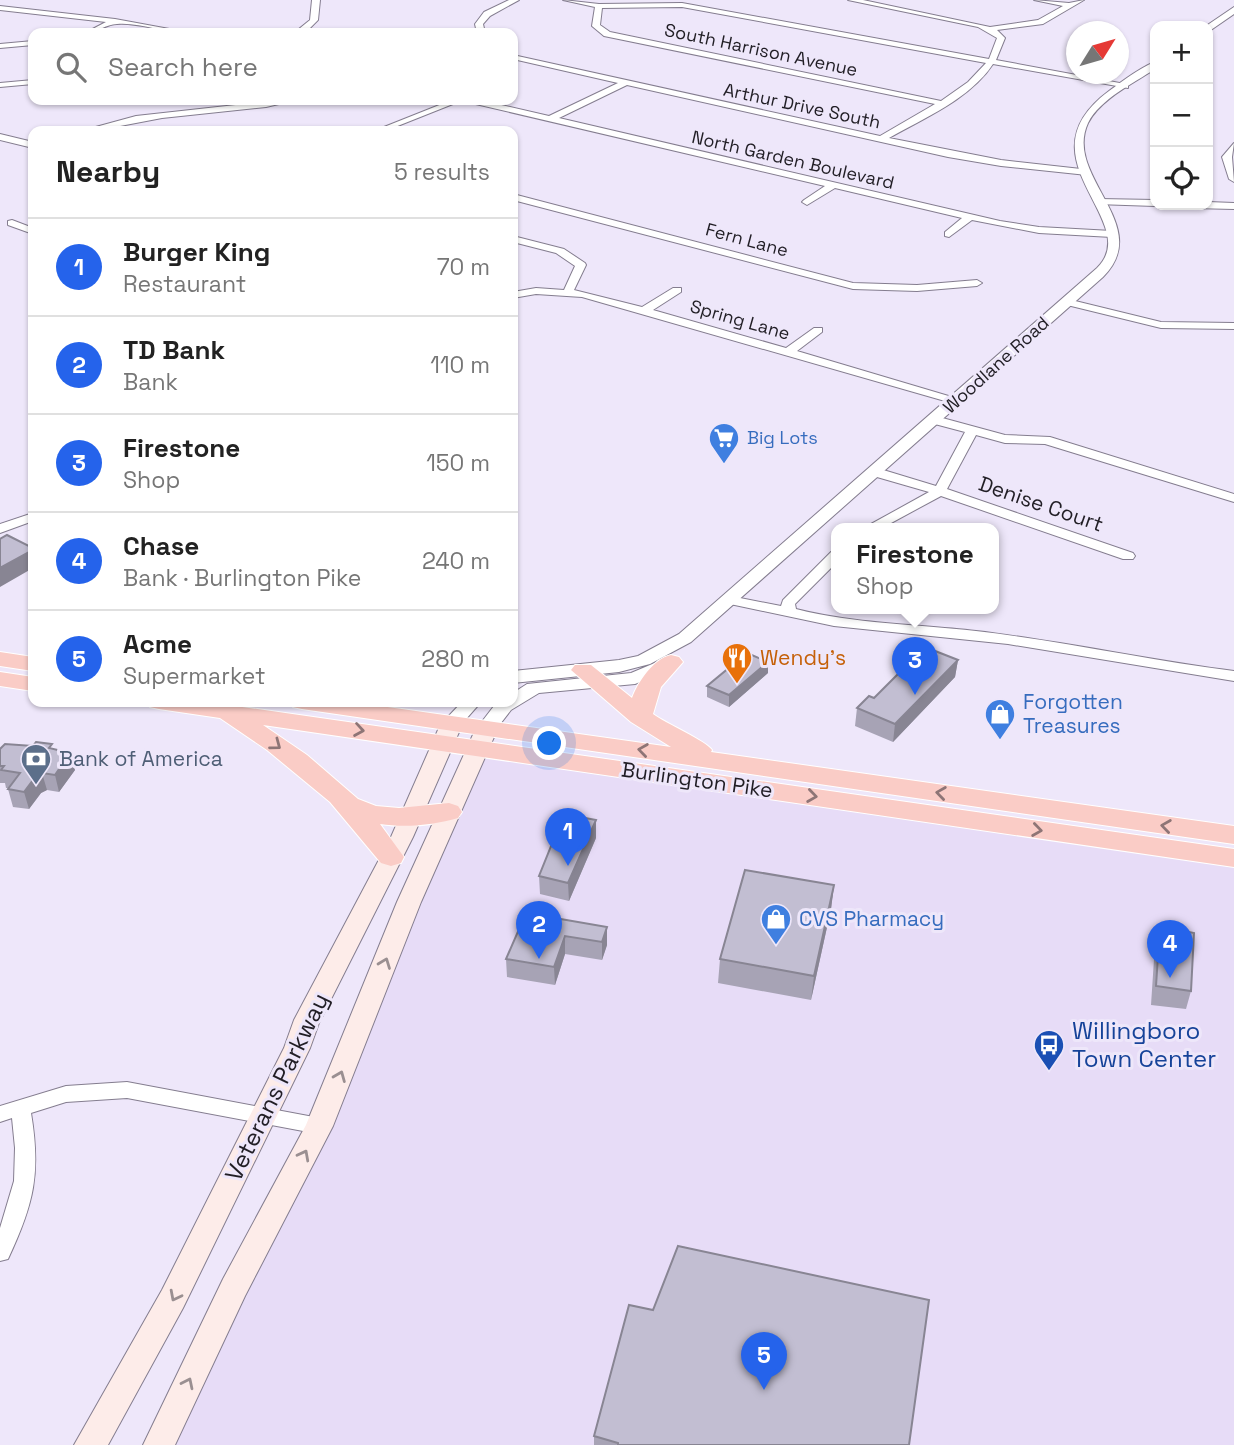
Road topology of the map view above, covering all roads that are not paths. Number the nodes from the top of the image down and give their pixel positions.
1 (316, 0) edge
2 (515, 0) edge
3 (567, 0) edge
4 (852, 0) edge
5 (1038, 0) edge
6 (1080, 0) edge
7 (1069, 5) junction
8 (598, 6) junction
9 (0, 8) edge
10 (1234, 10) edge
11 (115, 21) junction
12 (1213, 25) edge
13 (100, 28) edge
14 (157, 28) edge
15 (307, 28) edge
16 (480, 28) edge
17 (990, 29) junction
18 (28, 43) edge
19 (0, 46) edge
20 (518, 58) edge
21 (992, 61) junction
22 (1150, 68) edge
23 (28, 82) edge
24 (625, 83) junction
25 (0, 85) edge
26 (1125, 86) junction
27 (941, 103) junction
28 (261, 105) edge
29 (446, 105) edge
30 (491, 105) edge
31 (550, 119) junction
32 (104, 126) edge
33 (391, 126) edge
34 (0, 137) edge
35 (881, 139) junction
36 (28, 144) edge
37 (1234, 146) edge
38 (1087, 172) junction
39 (1234, 179) edge
40 (832, 186) junction
41 (518, 198) edge
42 (807, 202) dead end
43 (1099, 202) junction
44 (1150, 204) edge
45 (1213, 206) edge
46 (1234, 206) edge
47 (970, 217) junction
48 (12, 223) dead end
49 (28, 229) edge
50 (949, 234) dead end
51 (1112, 234) junction
52 (518, 240) edge
53 (977, 283) dead end
54 (677, 290) dead end
55 (568, 292) junction
56 (518, 294) edge
57 (1067, 302) junction
58 (644, 311) junction
59 (1234, 326) edge
60 (818, 330) dead end
61 (788, 352) junction
62 (956, 400) junction
63 (935, 419) junction
64 (972, 431) junction
65 (875, 472) junction
66 (940, 491) junction
67 (1234, 498) edge
68 (28, 519) edge
69 (880, 523) edge
70 (0, 529) edge
71 (1128, 556) dead end
72 (831, 560) edge
73 (730, 600) junction
74 (789, 612) junction
75 (702, 625) junction
76 (0, 659) edge
77 (671, 662) junction
78 (28, 663) edge
79 (590, 676) junction
80 (1234, 676) edge
81 (518, 677) edge
82 (0, 679) edge
83 (28, 683) edge
84 (518, 697) edge
85 (201, 707) edge
86 (325, 707) edge
87 (468, 707) edge
88 (503, 707) edge
89 (218, 709) junction
90 (640, 717) junction
91 (447, 733) junction
92 (483, 738) junction
93 (758, 767) junction
94 (342, 800) junction
95 (449, 812) junction
96 (410, 818) junction
97 (1234, 835) edge
98 (391, 857) junction
99 (1234, 859) edge
100 (10, 1110) edge
101 (264, 1115) junction
102 (319, 1126) junction
103 (0, 1252) edge
104 (90, 1445) edge
105 (159, 1445) edge

1 - 15 street
2 - 16 street
3 - 8 street
4 - 17 street
5 - 7 street
6 - 7 street
7 - 17 street
8 - 21 street
8 - 27 street, South Harrison Avenue
9 - 11 street
10 - 12 street
11 - 13 street
11 - 14 street
17 - 21 street
18 - 19 street
20 - 24 street, Arthur Drive South
21 - 26 street
21 - 27 street
22 - 26 street
23 - 25 street
24 - 31 street
24 - 35 street, Arthur Drive South
26 - 38 street
27 - 35 street
28 - 32 street
29 - 33 street
30 - 31 street, North Garden Boulevard
31 - 40 street, North Garden Boulevard
34 - 36 street
35 - 38 street, Arthur Drive South
37 - 39 street
38 - 43 street
40 - 42 street
40 - 47 street, North Garden Boulevard
41 - 53 street, Fern Lane
43 - 44 street
43 - 51 street
45 - 46 street
47 - 50 street
47 - 51 street, North Garden Boulevard
48 - 49 street
51 - 57 street, Woodlane Road
52 - 55 street
54 - 58 street
55 - 56 street, Spring Lane
55 - 58 street, Spring Lane
57 - 59 street
57 - 62 street, Woodlane Road
58 - 61 street, Spring Lane
60 - 61 street
61 - 62 street, Spring Lane
62 - 63 street, Woodlane Road
63 - 64 street
63 - 65 street, Woodlane Road
64 - 66 street
64 - 67 street
65 - 66 street, Denise Court
65 - 73 street, Woodlane Road
66 - 69 street
66 - 71 street, Denise Court
68 - 70 street
72 - 74 street
73 - 74 street
73 - 75 street, Woodlane Road
74 - 80 street
75 - 77 street, Woodlane Road
75 - 79 street, Woodlane Road
76 - 78 highway
77 - 79 street, Woodlane Road
77 - 90 highway
79 - 81 street, Woodlane Road
79 - 84 street, Woodlane Road
79 - 90 highway
82 - 83 highway
85 - 89 highway, Burlington Pike
86 - 91 highway, Burlington Pike
87 - 91 street
88 - 92 street, Woodlane Road
89 -> 91 highway, Burlington Pike
89 -> 94 highway
90 - 93 highway
91 - 92 highway, Burlington Pike
91 - 96 main road, Veterans Parkway
93 -> 92 highway, Burlington Pike
92 - 95 main road
92 -> 99 highway, Burlington Pike
97 -> 93 highway, Burlington Pike
94 - 96 highway
94 - 98 highway
95 - 96 highway
102 -> 95 main road
96 - 98 main road, Veterans Parkway
98 - 101 main road, Veterans Parkway
100 - 101 street
100 - 103 street
101 - 102 street
101 -> 104 main road, Veterans Parkway
105 -> 102 main road

